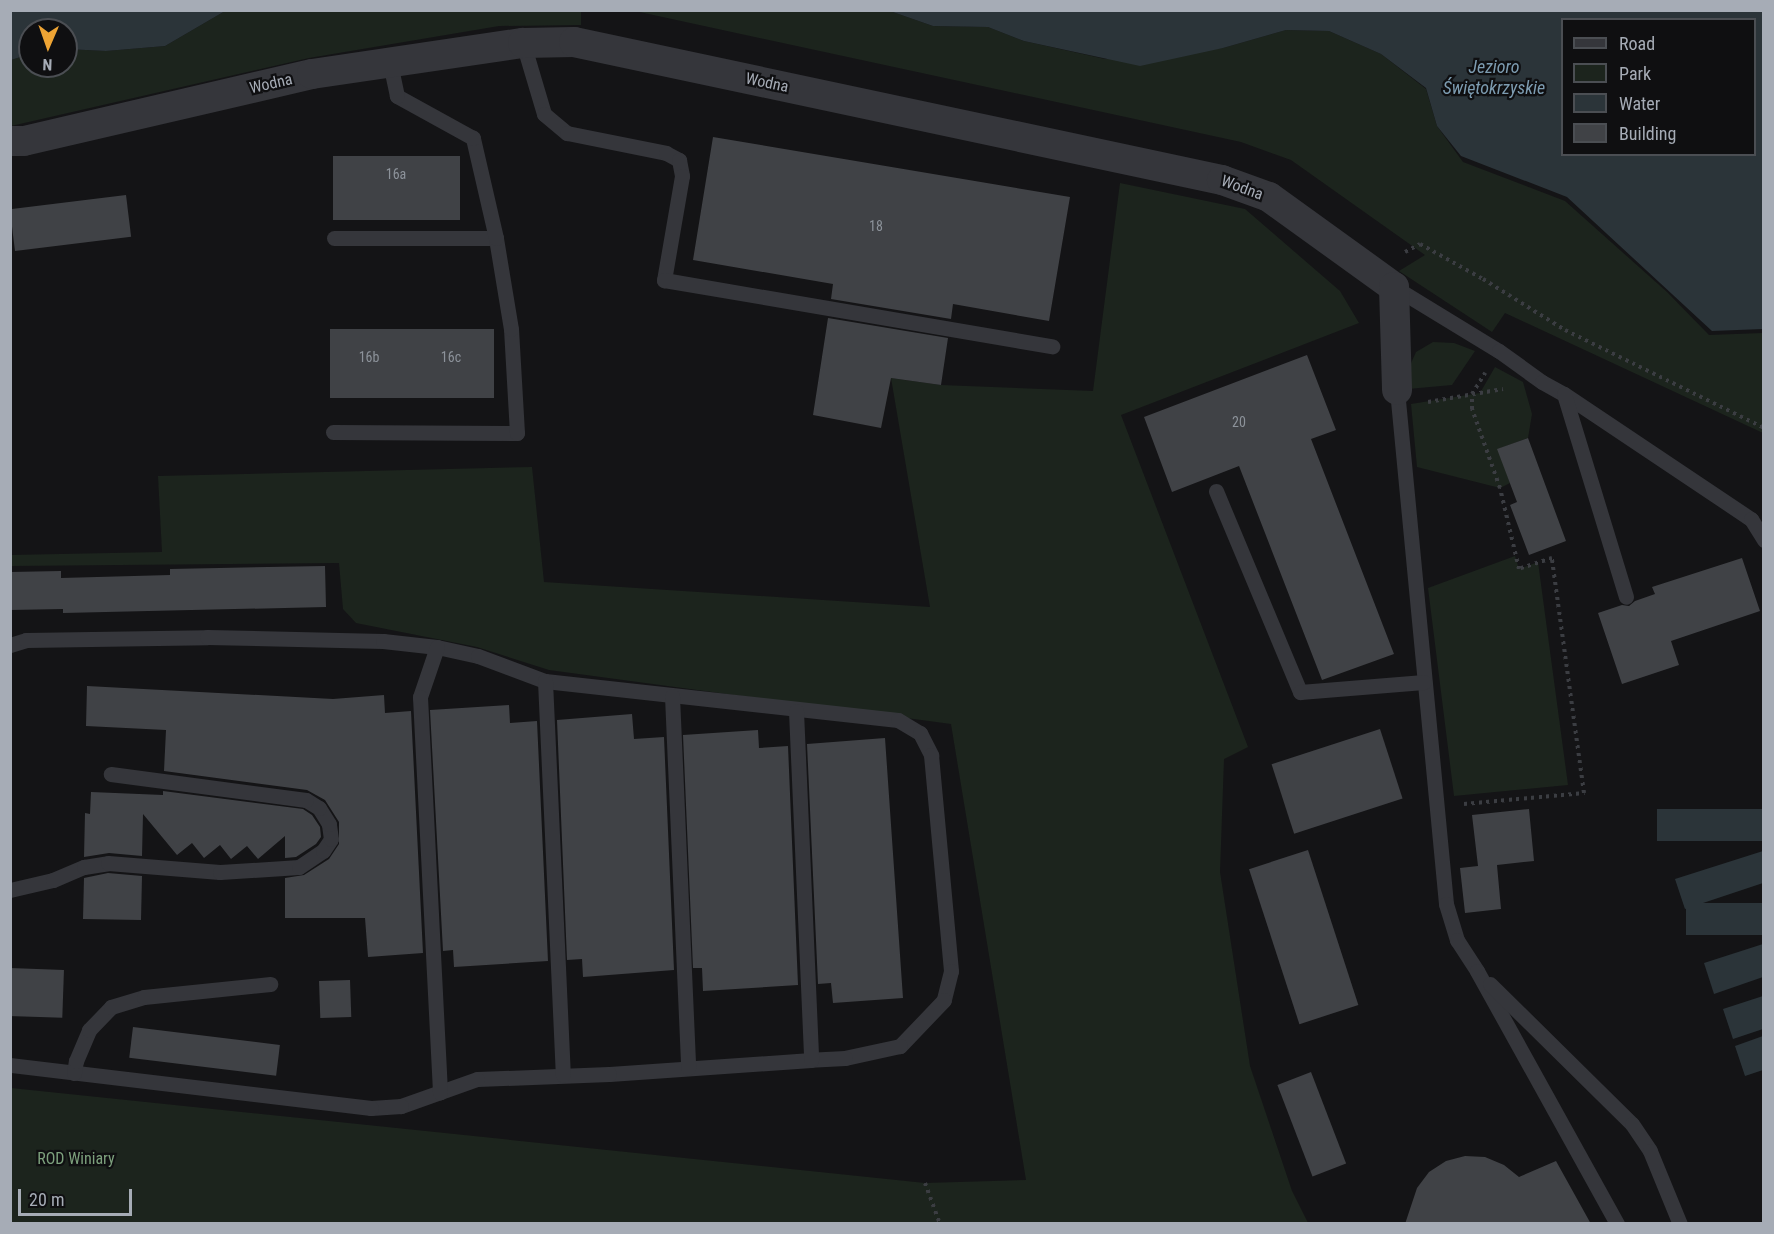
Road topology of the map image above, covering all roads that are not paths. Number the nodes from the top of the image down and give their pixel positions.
1 (523, 43) junction
2 (390, 64) junction
3 (10, 141) edge
4 (334, 238) dead end
5 (496, 238) junction
6 (1382, 279) junction
7 (1052, 346) dead end
8 (1564, 394) junction
9 (1397, 398) joint
10 (333, 432) dead end
11 (1216, 492) dead end
12 (1764, 540) edge
13 (1626, 597) dead end
14 (10, 645) edge
15 (437, 647) junction
16 (545, 681) junction
17 (1424, 682) junction
18 (672, 696) junction
19 (796, 711) junction
20 (111, 774) dead end
21 (10, 890) edge
22 (1477, 971) junction
23 (270, 984) dead end
24 (811, 1060) junction
25 (10, 1065) edge
26 (688, 1068) junction
27 (74, 1073) junction
28 (563, 1075) junction
29 (440, 1092) junction
30 (1617, 1224) edge
31 (1680, 1224) edge

1 - 2 street, Wodna
1 - 6 street, Wodna
1 - 7 lane
2 - 3 street, Wodna
2 - 5 lane
4 - 5 lane
5 - 10 lane
6 - 8 lane
6 - 9 street
8 - 12 lane
8 - 13 lane
9 - 17 lane
11 - 17 lane
14 - 15 lane
15 - 16 lane
15 - 29 lane
16 - 18 lane
16 - 28 lane
17 - 22 lane
18 - 19 lane
18 - 26 lane
19 - 24 lane
19 - 24 lane
20 - 21 lane
22 - 30 lane
22 - 31 lane
23 - 27 lane
24 - 26 lane
25 - 27 lane
26 - 28 lane
27 - 29 lane
28 - 29 lane

